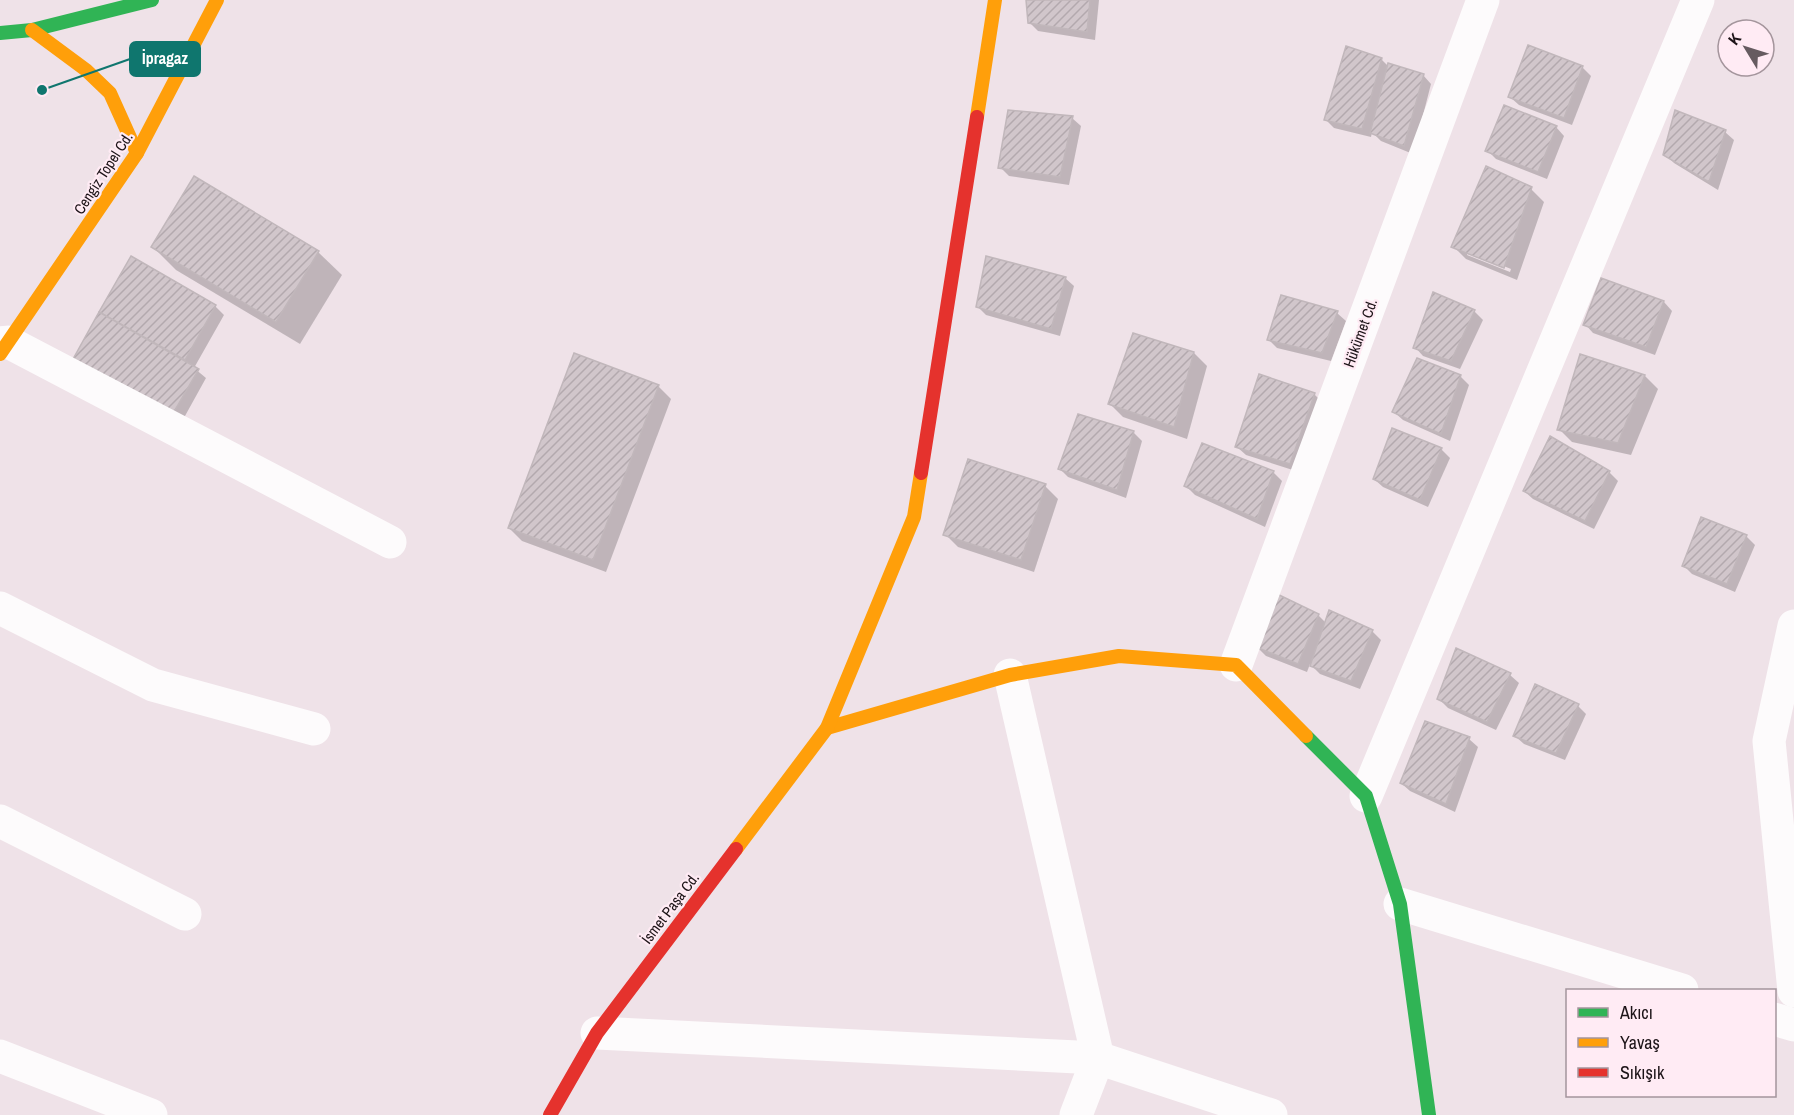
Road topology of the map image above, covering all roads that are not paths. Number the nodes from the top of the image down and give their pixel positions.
1 (152, 0) edge
2 (217, 0) edge
3 (995, 0) edge
4 (1483, 0) edge
5 (1698, 0) edge
6 (32, 30) junction
7 (0, 33) edge
8 (137, 153) junction
9 (3, 346) edge
10 (390, 542) dead end
11 (0, 608) edge
12 (1794, 626) edge
13 (1236, 665) junction
14 (1010, 675) junction
15 (827, 728) junction
16 (314, 729) dead end
17 (1366, 796) junction
18 (0, 821) edge
19 (1400, 904) junction
20 (185, 914) dead end
21 (1679, 989) edge
22 (1794, 991) edge
23 (1776, 1020) edge
24 (1794, 1025) edge
25 (597, 1032) junction
26 (0, 1056) edge
27 (1098, 1058) junction
28 (151, 1115) edge
29 (550, 1115) edge
30 (1076, 1115) edge
31 (1271, 1115) edge
32 (1429, 1115) edge

1 - 6 street
2 - 8 street, Cengiz Topel Cd.
3 - 15 street, İsmet Paşa Cd.
4 - 13 street, Hükümet Cd.
5 - 17 street
6 - 7 street
6 - 8 street
8 - 9 street, Cengiz Topel Cd.
9 - 10 street
11 - 16 street
12 - 22 street
13 - 14 street
13 - 17 street
14 - 15 street
14 - 27 street
15 - 25 street, İsmet Paşa Cd.
17 - 19 street
18 - 20 street
19 - 21 street
19 - 32 street
23 - 24 street
25 - 27 street
25 - 29 street, İsmet Paşa Cd.
26 - 28 street
27 - 30 street
27 - 31 street

